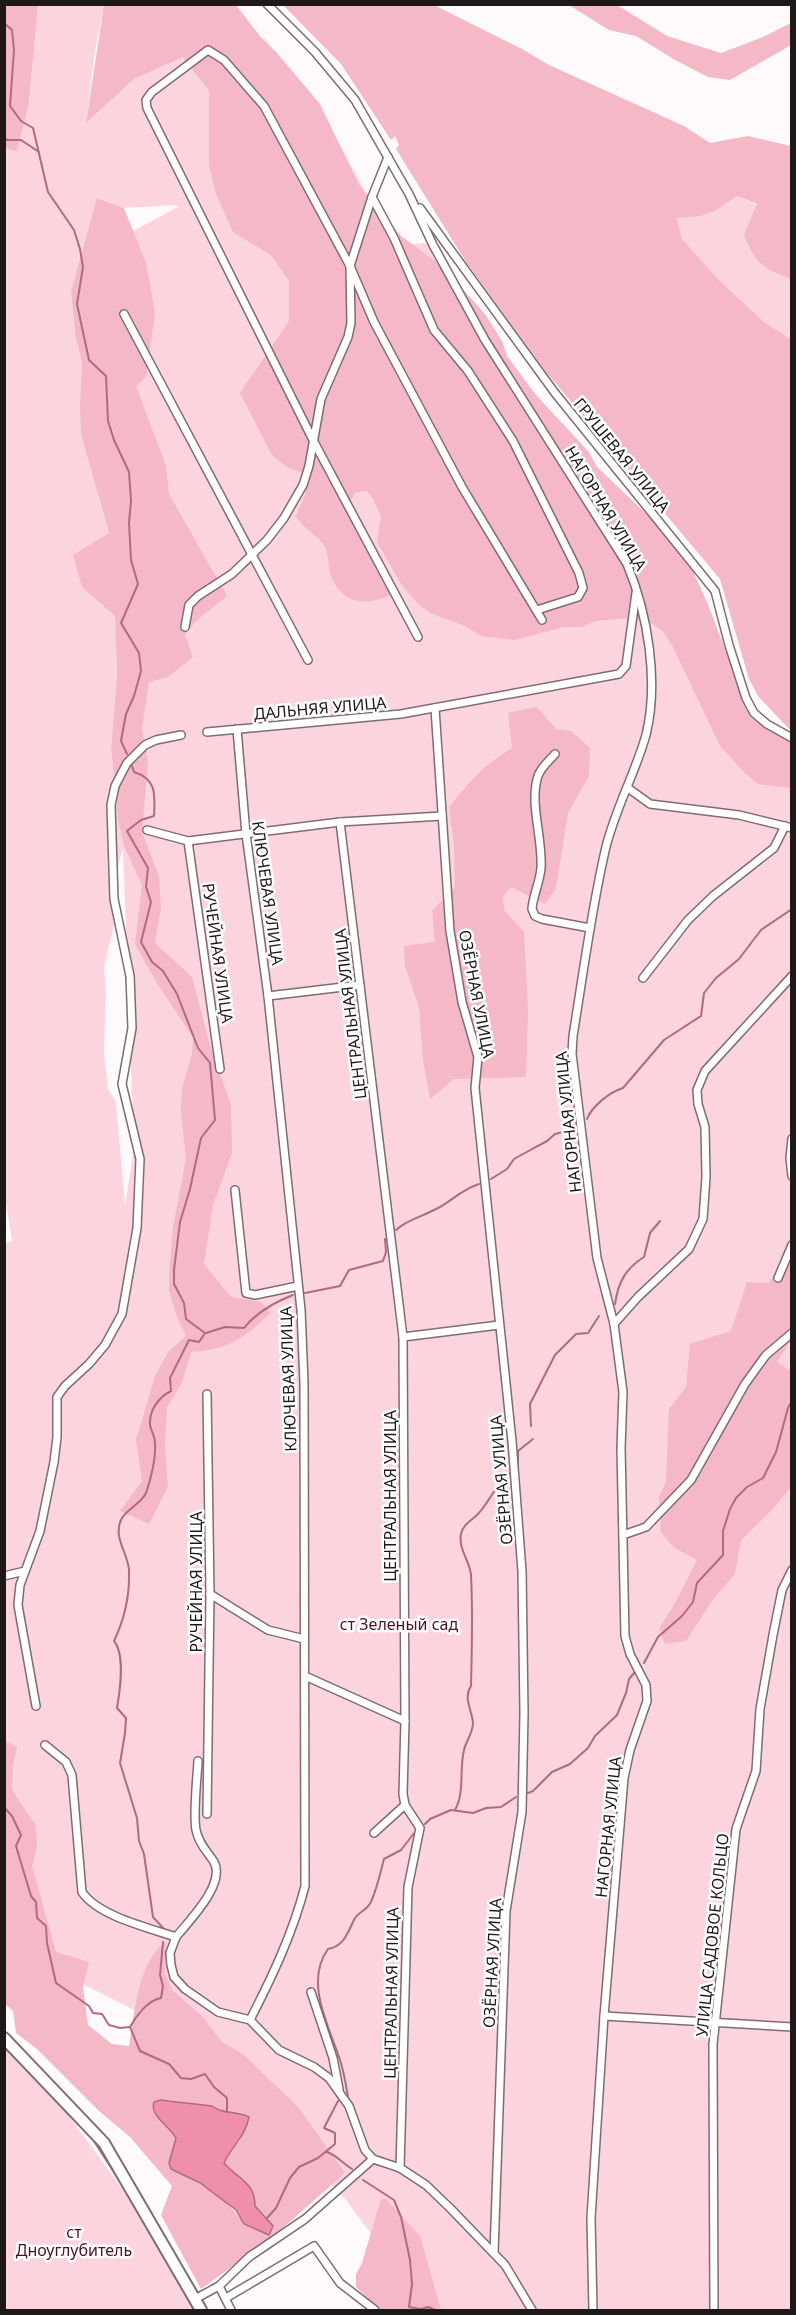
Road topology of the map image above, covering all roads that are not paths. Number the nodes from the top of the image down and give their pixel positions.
1 (267, 4) edge
2 (388, 157) junction
3 (409, 194) junction
4 (372, 197) junction
5 (350, 266) junction
6 (124, 314) dead end
7 (314, 440) junction
8 (252, 555) junction
9 (637, 588) junction
10 (537, 610) junction
11 (542, 620) dead end
12 (185, 627) dead end
13 (418, 637) dead end
14 (308, 660) dead end
15 (435, 708) junction
16 (237, 729) junction
17 (207, 732) dead end
18 (181, 735) dead end
19 (792, 738) edge
20 (555, 754) dead end
21 (628, 788) junction
22 (442, 816) junction
23 (340, 822) junction
24 (788, 827) edge
25 (147, 830) dead end
26 (246, 834) junction
27 (188, 841) junction
28 (590, 928) junction
29 (792, 976) edge
30 (643, 978) dead end
31 (360, 985) junction
32 (268, 996) junction
33 (220, 1069) dead end
34 (792, 1139) edge
35 (792, 1176) edge
36 (235, 1190) dead end
37 (792, 1245) edge
38 (778, 1278) dead end
39 (298, 1286) junction
40 (614, 1324) junction
41 (499, 1325) junction
42 (792, 1333) edge
43 (403, 1337) junction
44 (207, 1394) dead end
45 (623, 1535) junction
46 (792, 1570) edge
47 (25, 1571) junction
48 (4, 1576) edge
49 (210, 1594) junction
50 (304, 1639) junction
51 (305, 1676) junction
52 (36, 1706) dead end
53 (405, 1721) junction
54 (45, 1745) dead end
55 (198, 1761) dead end
56 (405, 1805) junction
57 (207, 1814) dead end
58 (374, 1833) dead end
59 (176, 1937) junction
60 (311, 1992) dead end
61 (604, 2016) junction
62 (250, 2020) junction
63 (715, 2024) junction
64 (792, 2027) edge
65 (4, 2037) edge
66 (339, 2092) junction
67 (373, 2159) junction
68 (400, 2168) junction
69 (494, 2253) junction
70 (219, 2286) junction
71 (226, 2298) junction
72 (195, 2299) junction
73 (201, 2310) edge
74 (231, 2310) edge
75 (375, 2310) edge
76 (532, 2310) edge
77 (593, 2310) edge
78 (714, 2310) edge

1 - 2 street, НАГОРНАЯ УЛИЦА
2 - 3 street, НАГОРНАЯ УЛИЦА
2 - 4 street
3 - 9 street, НАГОРНАЯ УЛИЦА
3 - 19 street, ГРУШЕВАЯ УЛИЦА
4 - 5 street
4 - 10 street
5 - 7 street
5 - 7 street
5 - 10 street
6 - 8 street
7 - 8 street
7 - 13 street
8 - 12 street
8 - 14 street
9 - 15 street, ДАЛЬНЯЯ УЛИЦА
9 - 21 street, НАГОРНАЯ УЛИЦА
10 - 11 street
15 - 16 street, ДАЛЬНЯЯ УЛИЦА
15 - 22 street, ОЗЁРНАЯ УЛИЦА
16 - 17 street, ДАЛЬНЯЯ УЛИЦА
16 - 26 street, КЛЮЧЕВАЯ УЛИЦА
18 - 47 street
20 - 28 street
21 - 24 street
21 - 28 street, НАГОРНАЯ УЛИЦА
22 - 23 street
22 - 41 street, ОЗЁРНАЯ УЛИЦА
23 - 26 street
23 - 31 street, ЦЕНТРАЛЬНАЯ УЛИЦА
24 - 30 street
25 - 27 street
26 - 27 street
26 - 32 street, КЛЮЧЕВАЯ УЛИЦА
27 - 33 street, РУЧЕЙНАЯ УЛИЦА
28 - 40 street, НАГОРНАЯ УЛИЦА
29 - 40 street
31 - 32 street
31 - 43 street, ЦЕНТРАЛЬНАЯ УЛИЦА
32 - 39 street, КЛЮЧЕВАЯ УЛИЦА
34 - 35 street
36 - 39 street
37 - 38 street
39 - 50 street, КЛЮЧЕВАЯ УЛИЦА
40 - 45 street, НАГОРНАЯ УЛИЦА
41 - 43 street
41 - 69 street, ОЗЁРНАЯ УЛИЦА
42 - 45 street
43 - 53 street, ЦЕНТРАЛЬНАЯ УЛИЦА
44 - 49 street, РУЧЕЙНАЯ УЛИЦА
45 - 61 street, НАГОРНАЯ УЛИЦА
46 - 63 street, УЛИЦА САДОВОЕ КОЛЬЦО
47 - 48 street
47 - 52 street
49 - 50 street
49 - 57 street, РУЧЕЙНАЯ УЛИЦА
50 - 51 street, КЛЮЧЕВАЯ УЛИЦА
51 - 53 street
51 - 62 street, КЛЮЧЕВАЯ УЛИЦА
53 - 56 street, ЦЕНТРАЛЬНАЯ УЛИЦА
54 - 59 street
55 - 59 street
56 - 58 street
56 - 68 street, ЦЕНТРАЛЬНАЯ УЛИЦА
59 - 62 street
60 - 66 street
61 - 63 street
61 - 77 street, НАГОРНАЯ УЛИЦА
62 - 66 street
63 - 64 street
63 - 78 street, УЛИЦА САДОВОЕ КОЛЬЦО
65 - 72 street
66 - 67 street
67 - 68 street
67 - 70 street
68 - 69 street
69 - 76 street
70 - 71 street
70 - 72 street
71 - 74 street
71 - 75 street
72 - 73 street

